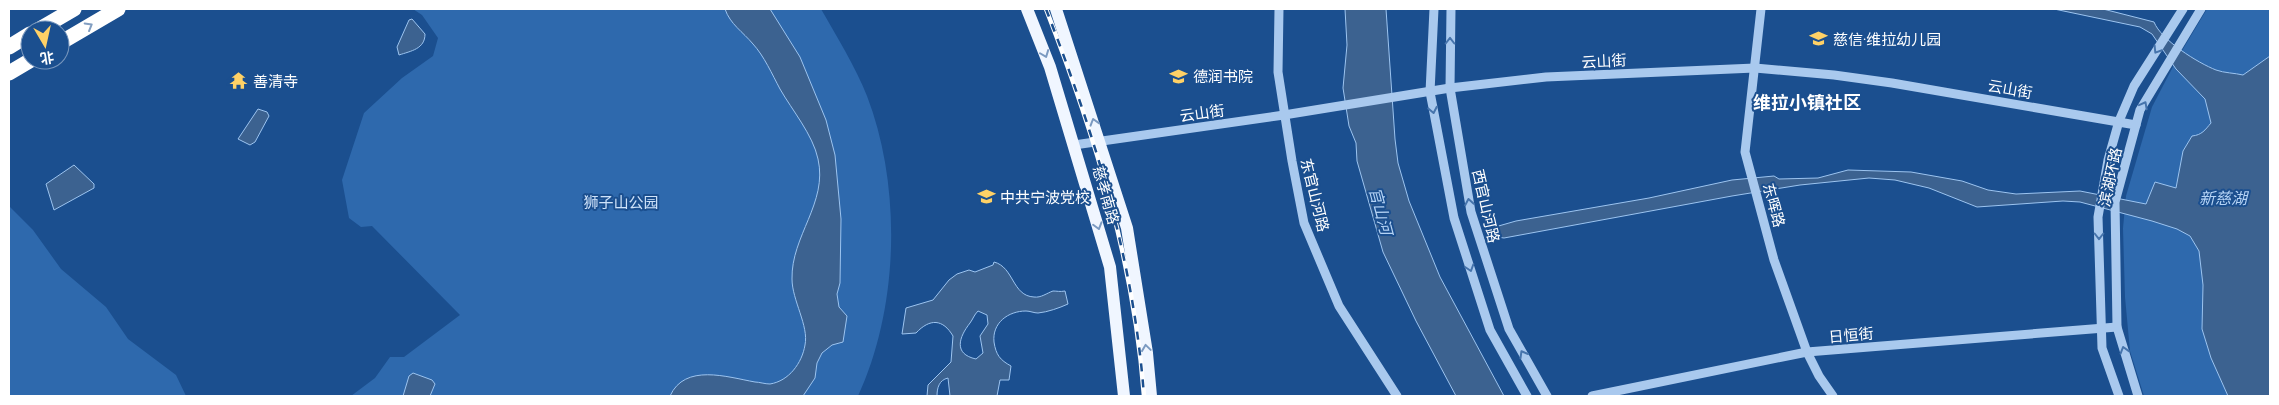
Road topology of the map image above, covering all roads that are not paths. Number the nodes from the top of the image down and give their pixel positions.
1 (74, 9) edge
2 (118, 9) edge
3 (1027, 9) edge
4 (1056, 9) edge
5 (1280, 9) edge
6 (1434, 9) edge
7 (1451, 9) edge
8 (1761, 9) edge
9 (2182, 9) edge
10 (2200, 9) edge
11 (55, 20) edge
12 (70, 37) edge
13 (20, 40) edge
14 (9, 47) edge
15 (20, 66) edge
16 (1755, 68) junction
17 (9, 73) edge
18 (1450, 88) junction
19 (1430, 92) junction
20 (1284, 115) junction
21 (2119, 122) junction
22 (2136, 125) junction
23 (1100, 142) junction
24 (1074, 145) junction
25 (2117, 327) junction
26 (2100, 328) junction
27 (1807, 352) junction
28 (1124, 396) edge
29 (1151, 396) edge
30 (1396, 396) edge
31 (1527, 396) edge
32 (1548, 396) edge
33 (1592, 396) edge
34 (1833, 396) edge
35 (2119, 396) edge
36 (2138, 396) edge

1 - 11 highway
12 -> 2 highway
3 -> 24 main road, 慈孝南路
23 -> 4 main road, 慈孝南路
5 - 20 street, 东官山河路
6 - 19 street, 西官山河路
18 -> 7 street, 西官山河路
8 - 16 street, 东晖路
9 -> 21 street, 滨湖环路
22 -> 10 street, 滨湖环路
13 - 14 highway
15 - 17 highway
16 - 18 street, 云山街
16 - 21 street, 云山街
16 - 27 street, 东晖路
18 - 19 street, 云山街
32 -> 18 street, 西官山河路
19 - 20 street, 云山街
19 -> 31 street, 西官山河路
20 - 23 street, 云山街
20 - 30 street, 东官山河路
21 - 22 street, 云山街
21 -> 26 street, 滨湖环路
22 - 25 street, 滨湖环路
23 - 24 street, 云山街
29 -> 23 main road, 慈孝南路
24 -> 28 main road, 慈孝南路
25 - 26 street, 日恒街
36 -> 25 street, 滨湖环路
26 - 27 street, 日恒街
26 - 35 street, 滨湖环路
27 - 33 street, 日恒街
27 - 34 street, 东晖路

